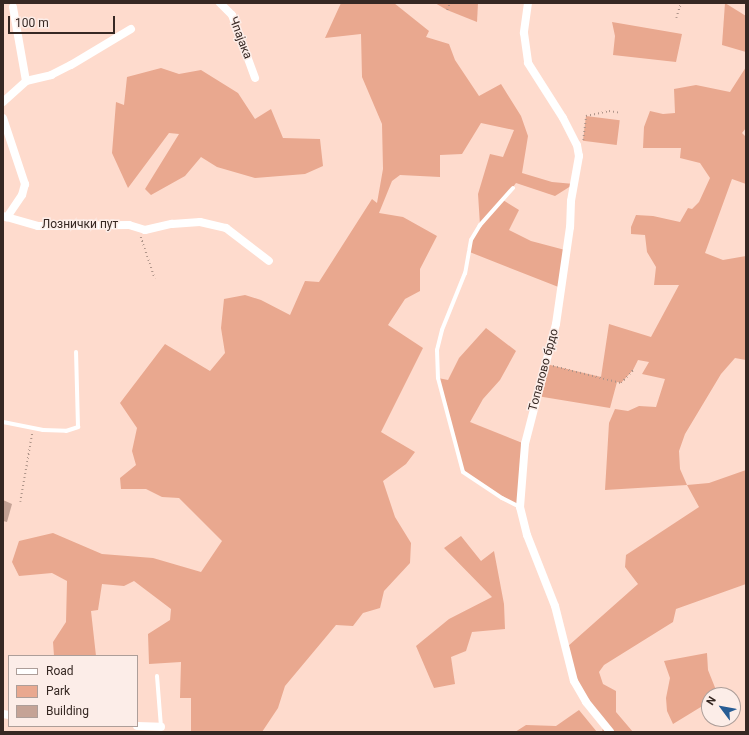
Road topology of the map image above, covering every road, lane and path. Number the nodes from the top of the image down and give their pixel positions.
1 (220, 3) edge
2 (450, 3) edge
3 (528, 3) edge
4 (681, 3) edge
5 (13, 7) dead end
6 (447, 10) dead end
7 (676, 18) dead end
8 (131, 29) dead end
9 (255, 78) dead end
10 (26, 81) junction
11 (3, 102) edge
12 (621, 113) dead end
13 (3, 118) edge
14 (577, 145) junction
15 (513, 188) dead end
16 (5, 217) edge
17 (138, 228) junction
18 (269, 261) dead end
19 (156, 279) dead end
20 (76, 352) dead end
21 (546, 364) junction
22 (634, 370) dead end
23 (3, 422) edge
24 (33, 429) junction
25 (20, 502) dead end
26 (520, 507) junction
27 (157, 676) dead end
28 (138, 726) edge
29 (161, 727) joint
30 (610, 732) edge

1 - 9 street, Чпајака
2 - 6 path
3 - 14 street, Топалово брдо
4 - 7 path
5 - 10 street
8 - 10 street
10 - 11 street
12 - 14 path
13 - 16 street, Лознички пут
14 - 21 street, Топалово брдо
15 - 26 lane
16 - 17 street, Лознички пут
17 - 18 street
17 - 19 path
20 - 24 lane
21 - 22 path
21 - 26 street, Топалово брдо
23 - 24 lane
24 - 25 path
26 - 30 street, Топалово брдо
27 - 29 lane
28 - 29 street

